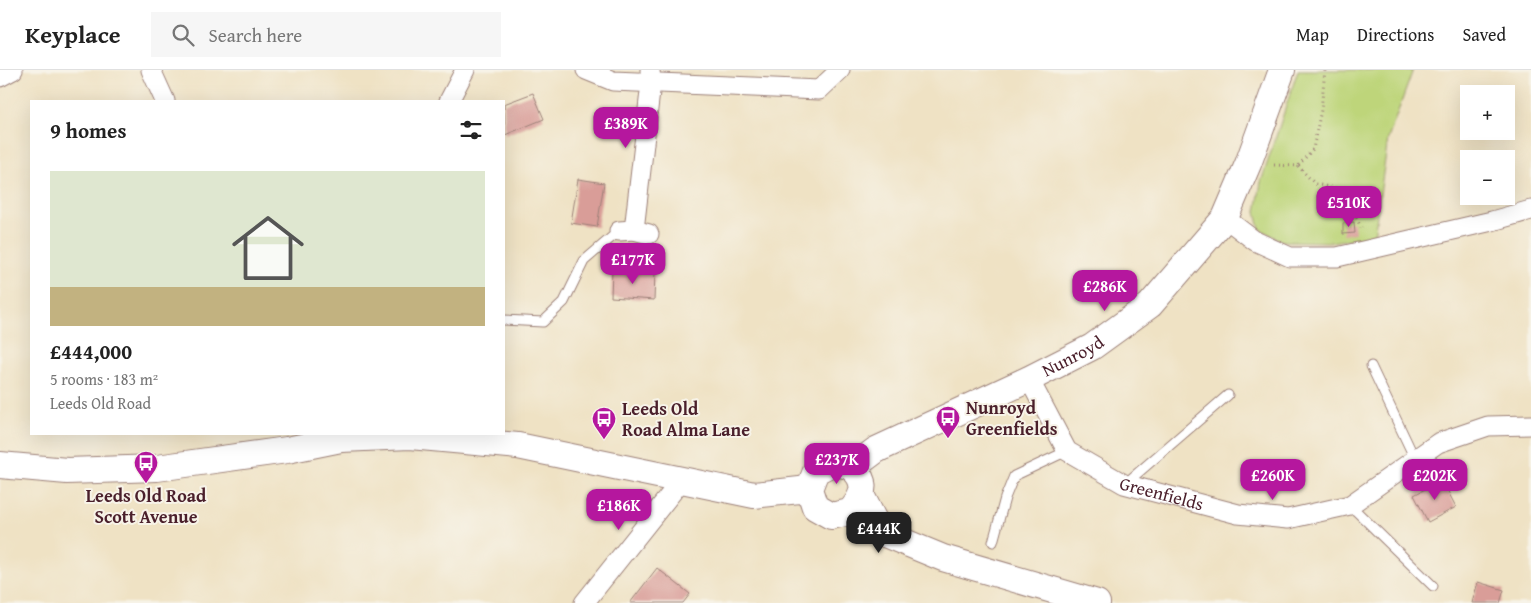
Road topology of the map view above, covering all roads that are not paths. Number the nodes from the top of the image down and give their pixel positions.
1 (13, 70) edge
2 (151, 70) edge
3 (465, 70) edge
4 (586, 70) edge
5 (840, 70) edge
6 (1282, 70) edge
7 (0, 77) edge
8 (650, 77) edge
9 (165, 100) edge
10 (450, 100) edge
11 (1531, 210) edge
12 (1224, 218) junction
13 (634, 232) joint
14 (505, 320) edge
15 (1371, 366) dead end
16 (1029, 379) junction
17 (1228, 395) dead end
18 (1531, 425) edge
19 (1068, 451) junction
20 (1415, 459) junction
21 (0, 465) edge
22 (852, 468) junction
23 (681, 480) junction
24 (1124, 484) junction
25 (809, 489) junction
26 (862, 497) junction
27 (1350, 505) junction
28 (993, 542) dead end
29 (1433, 586) dead end
30 (584, 603) edge
31 (1097, 603) edge

1 - 7 street
2 - 9 street
3 - 10 street
4 - 8 street
5 - 8 street
6 - 12 street, Nunroyd
8 - 13 street
11 - 12 street
12 - 16 street, Nunroyd
13 - 14 lane
15 - 20 lane
16 - 19 street
16 - 22 street, Nunroyd
17 - 24 lane
18 - 20 street, Greenfields
19 - 24 street, Greenfields
19 - 28 lane
20 - 27 street, Greenfields
21 - 23 street
22 - 25 street
22 - 26 street
23 - 25 street
23 - 30 street
24 - 27 street, Greenfields
25 - 26 street
26 - 31 street
27 - 29 lane

